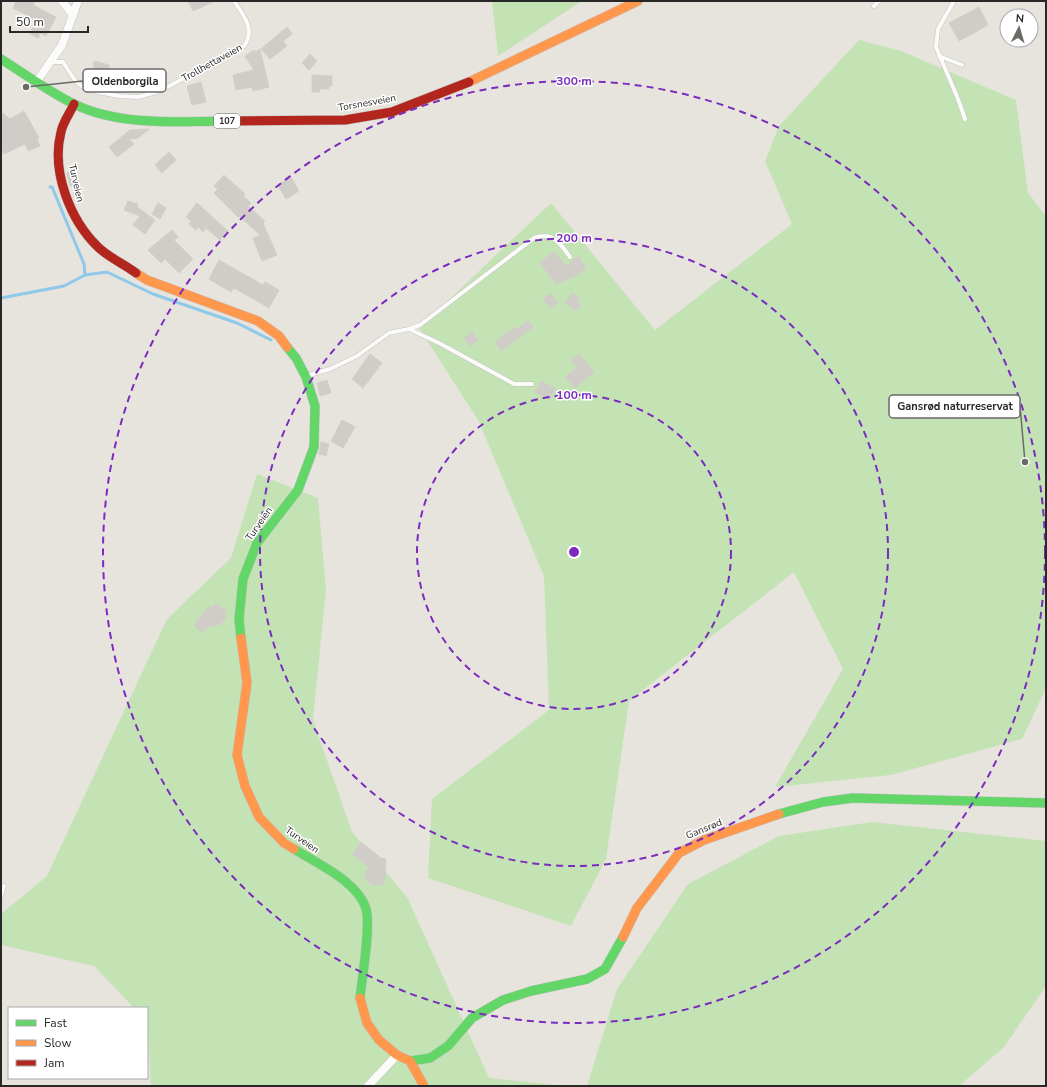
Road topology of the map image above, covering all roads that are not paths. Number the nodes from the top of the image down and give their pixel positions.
1 (62, 1) edge
2 (78, 1) edge
3 (234, 1) edge
4 (638, 1) edge
5 (879, 1) edge
6 (954, 1) edge
7 (874, 6) dead end
8 (73, 15) junction
9 (1, 50) edge
10 (939, 56) junction
11 (1, 59) edge
12 (51, 62) junction
13 (962, 66) dead end
14 (37, 81) junction
15 (74, 104) junction
16 (964, 118) dead end
17 (570, 258) dead end
18 (409, 329) junction
19 (306, 376) junction
20 (532, 384) dead end
21 (1046, 803) edge
22 (4, 886) dead end
23 (1, 896) edge
24 (397, 1055) junction
25 (410, 1061) junction
26 (368, 1086) edge
27 (424, 1086) edge

1 - 8 street
2 - 8 street
3 - 12 lane, Trollhettaveien
4 - 15 street, Torsnesveien / 107
5 - 7 lane
6 - 10 lane
8 - 12 street
9 - 14 street, Torsnesveien / 107
10 - 13 lane
10 - 16 lane
11 - 14 street, Torsnesveien / 107
12 - 14 street
14 - 15 street, Torsnesveien / 107
15 - 19 street, Turveien
17 - 18 lane
18 - 19 lane
18 - 20 lane
19 - 24 street, Turveien
21 - 25 street, Gansrød
22 - 23 lane
24 - 25 street, Turveien
24 - 26 street
25 - 27 street

